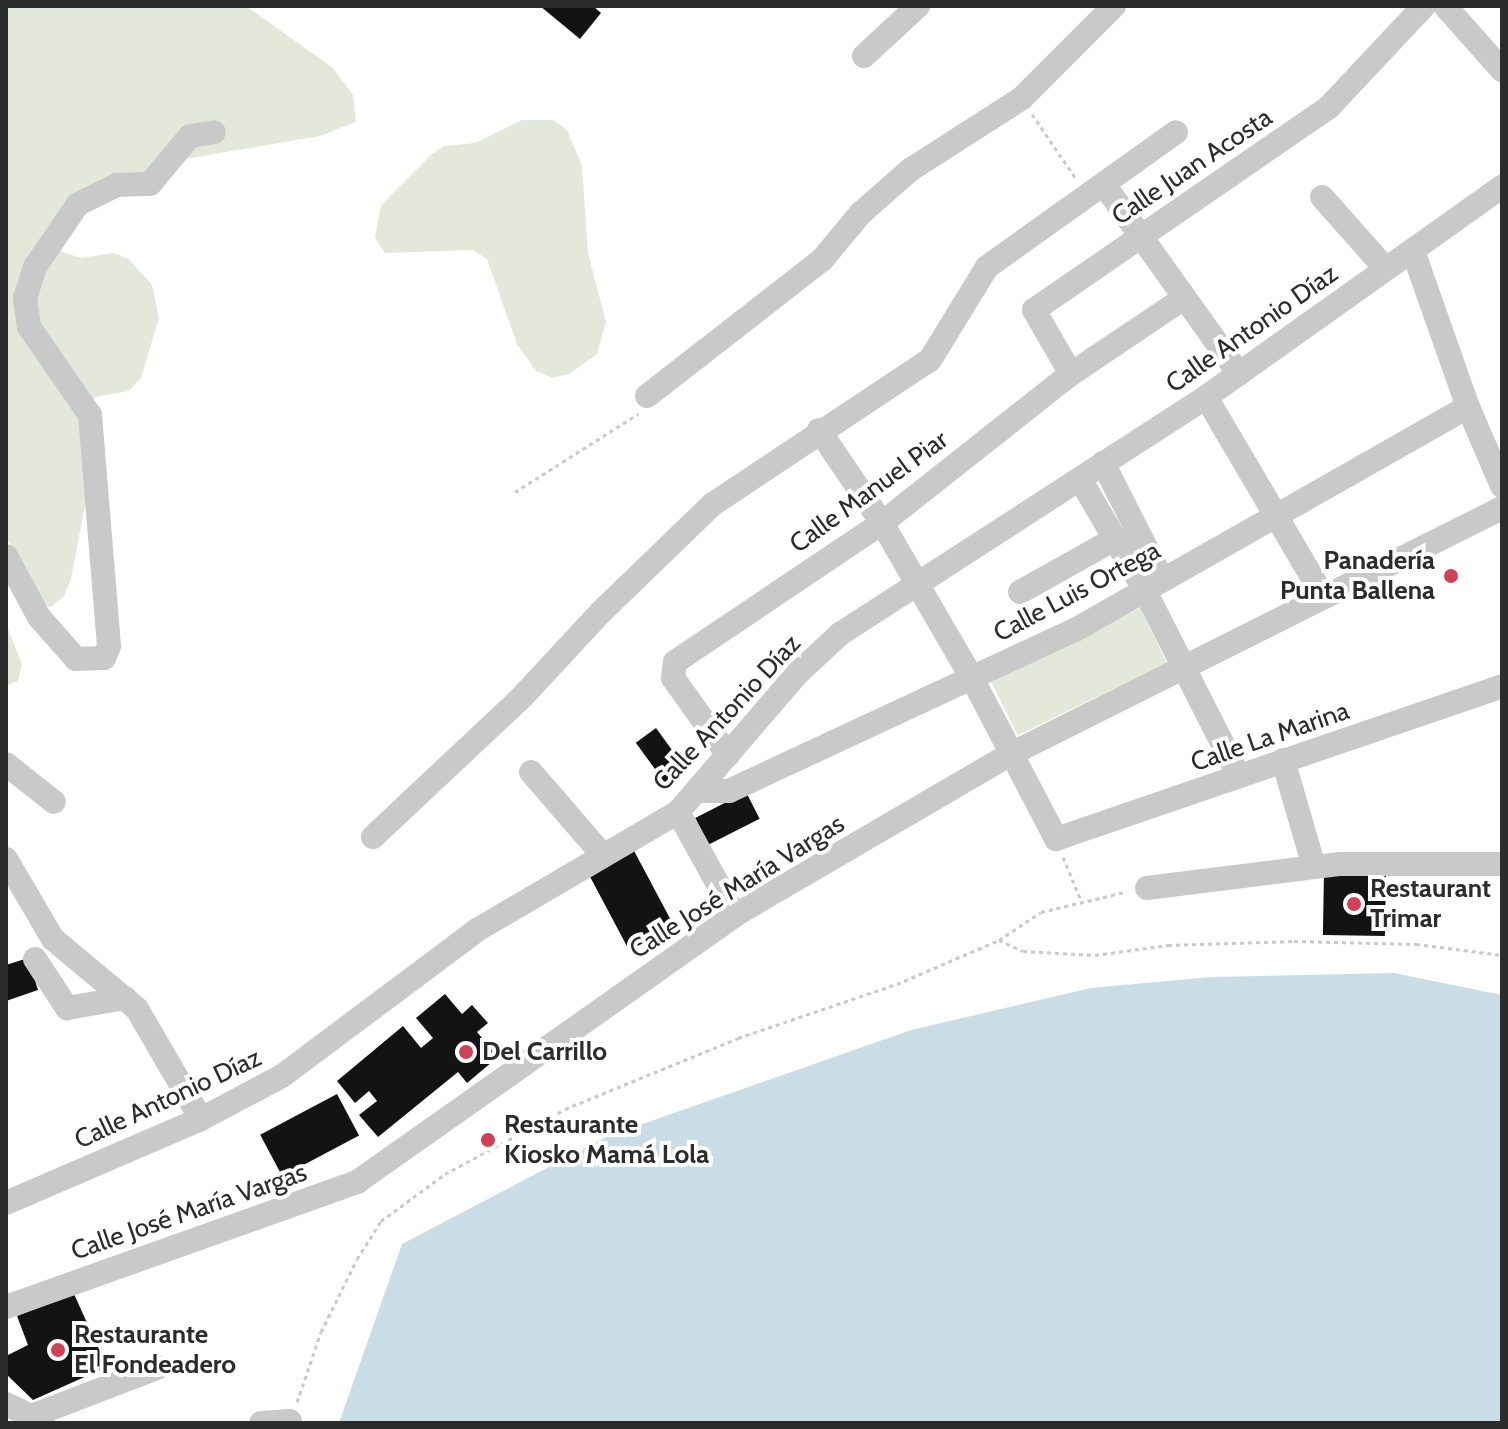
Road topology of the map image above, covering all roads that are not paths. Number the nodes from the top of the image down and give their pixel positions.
1 (918, 6) edge
2 (1114, 6) edge
3 (1424, 6) edge
4 (1445, 6) edge
5 (864, 56) dead end
6 (1502, 70) edge
7 (214, 132) dead end
8 (1176, 132) dead end
9 (1502, 187) edge
10 (1096, 192) junction
11 (1322, 197) dead end
12 (1139, 237) junction
13 (1413, 251) junction
14 (1386, 269) junction
15 (1184, 298) junction
16 (1071, 374) junction
17 (1239, 374) junction
18 (647, 396) road end
19 (1206, 397) junction
20 (1468, 407) junction
21 (819, 430) junction
22 (1103, 463) junction
23 (1080, 479) junction
24 (1502, 486) edge
25 (1502, 508) edge
26 (1275, 515) junction
27 (882, 523) junction
28 (1115, 539) junction
29 (6, 556) edge
30 (915, 581) junction
31 (1153, 584) junction
32 (1020, 592) dead end
33 (1324, 597) junction
34 (1182, 666) junction
35 (972, 678) junction
36 (1502, 686) edge
37 (1011, 754) junction
38 (728, 755) junction
39 (1283, 760) junction
40 (6, 764) edge
41 (531, 772) dead end
42 (1239, 776) junction
43 (699, 791) junction
44 (54, 802) dead end
45 (678, 812) junction
46 (373, 837) dead end
47 (601, 853) junction
48 (6, 859) edge
49 (1502, 864) edge
50 (1314, 867) junction
51 (1147, 888) road end
52 (735, 915) junction
53 (35, 959) dead end
54 (116, 992) junction
55 (201, 1119) junction
56 (6, 1203) edge
57 (6, 1307) edge
58 (159, 1367) dead end
59 (6, 1404) edge
60 (37, 1420) edge
61 (290, 1421) edge
62 (261, 1423) edge

1 - 5 street
2 - 18 street
3 - 12 street, Calle Juan Acosta
4 - 6 street
7 - 29 street
8 - 10 street
9 - 13 street, Calle Antonio Díaz
10 - 12 street
10 - 21 street
11 - 14 street
12 - 15 street
12 - 16 street, Calle Juan Acosta
13 - 14 street, Calle Antonio Díaz
13 - 20 street
14 - 17 street, Calle Antonio Díaz
15 - 16 street, Calle Manuel Piar
15 - 17 street
16 - 27 street, Calle Manuel Piar
17 - 19 street, Calle Antonio Díaz
19 - 22 street, Calle Antonio Díaz
19 - 26 street
20 - 24 street
20 - 26 street, Calle Luis Ortega
21 - 27 street
21 - 46 street
22 - 23 street, Calle Antonio Díaz
22 - 31 street
23 - 28 street
23 - 30 street, Calle Antonio Díaz
25 - 33 street, Calle José María Vargas
26 - 31 street, Calle Luis Ortega
26 - 33 street
27 - 30 street
27 - 38 street, Calle Manuel Piar
28 - 31 street
28 - 32 street
30 - 35 street
30 - 38 street, Calle Antonio Díaz
31 - 34 street
31 - 35 street, Calle Luis Ortega
33 - 34 street, Calle José María Vargas
34 - 37 street, Calle José María Vargas
34 - 42 street
35 - 37 street
35 - 43 street, Calle Luis Ortega
36 - 39 street, Calle La Marina
37 - 42 street, Calle La Marina
37 - 52 street, Calle José María Vargas
38 - 43 street, Calle Antonio Díaz
39 - 42 street, Calle La Marina
39 - 50 street
40 - 44 street
41 - 47 street
43 - 45 street, Calle Antonio Díaz
45 - 47 street, Calle Antonio Díaz
45 - 52 street
47 - 55 street, Calle Antonio Díaz
48 - 54 street
49 - 50 street
50 - 51 street
52 - 57 street, Calle José María Vargas
53 - 54 street
54 - 55 street
55 - 56 street, Calle Antonio Díaz
58 - 60 street
59 - 60 street
61 - 62 street

